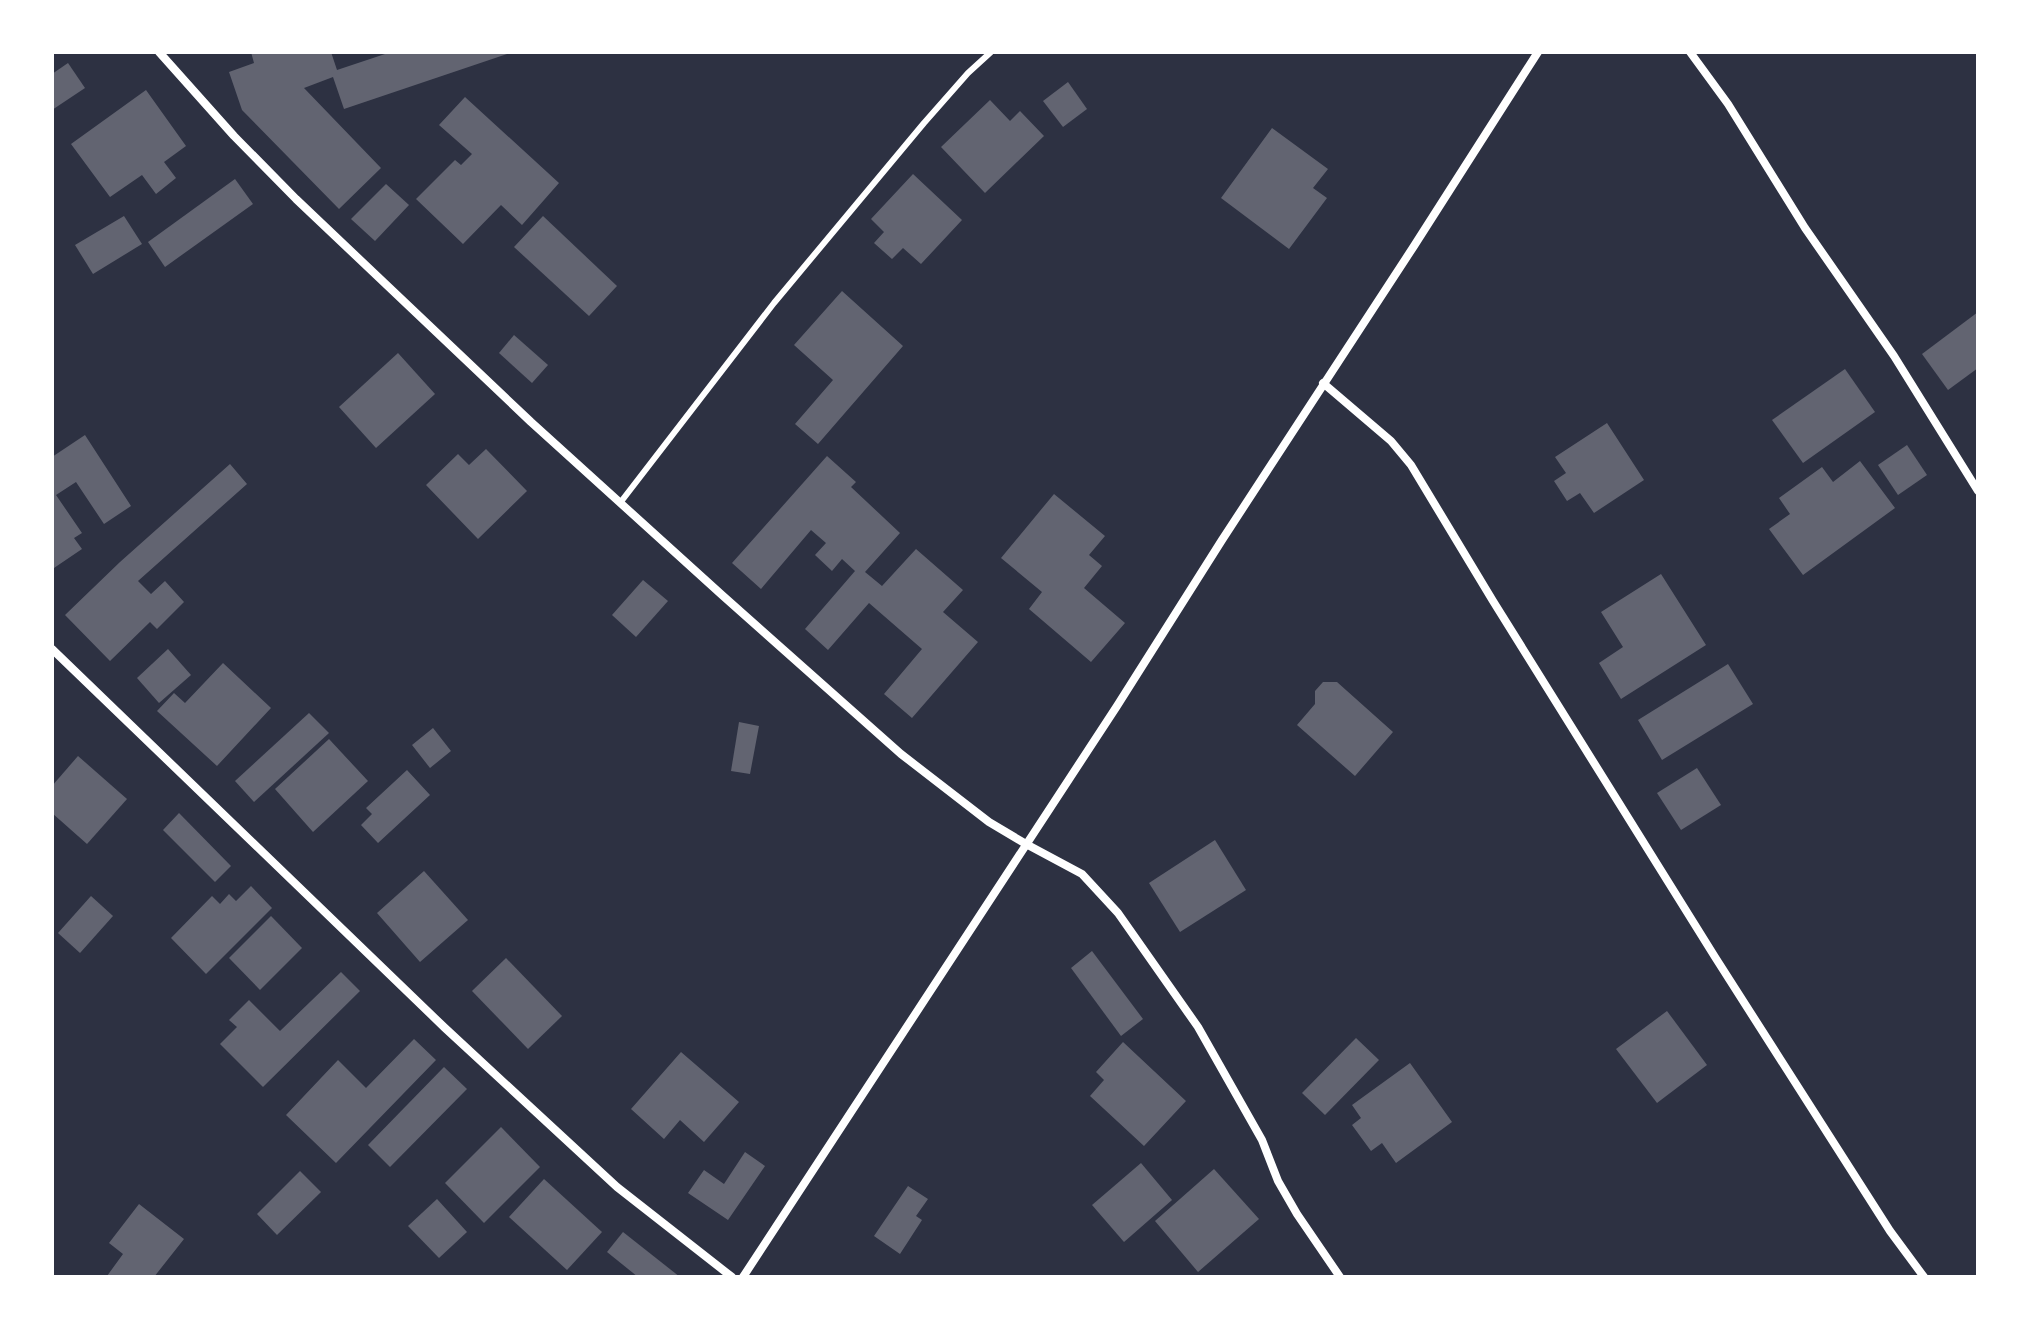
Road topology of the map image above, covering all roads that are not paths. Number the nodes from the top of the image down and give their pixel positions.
1 (159, 52) edge
2 (991, 52) edge
3 (1538, 52) edge
4 (1690, 52) edge
5 (1323, 383) junction
6 (1978, 491) edge
7 (620, 503) junction
8 (52, 649) edge
9 (1026, 844) junction
10 (732, 1277) edge
11 (743, 1277) edge
12 (1340, 1277) edge
13 (1924, 1277) edge

1 - 7 street
2 - 7 lane
3 - 5 street
4 - 6 street
5 - 9 street
5 - 13 street
7 - 9 street
8 - 10 street
9 - 11 street
9 - 12 street

